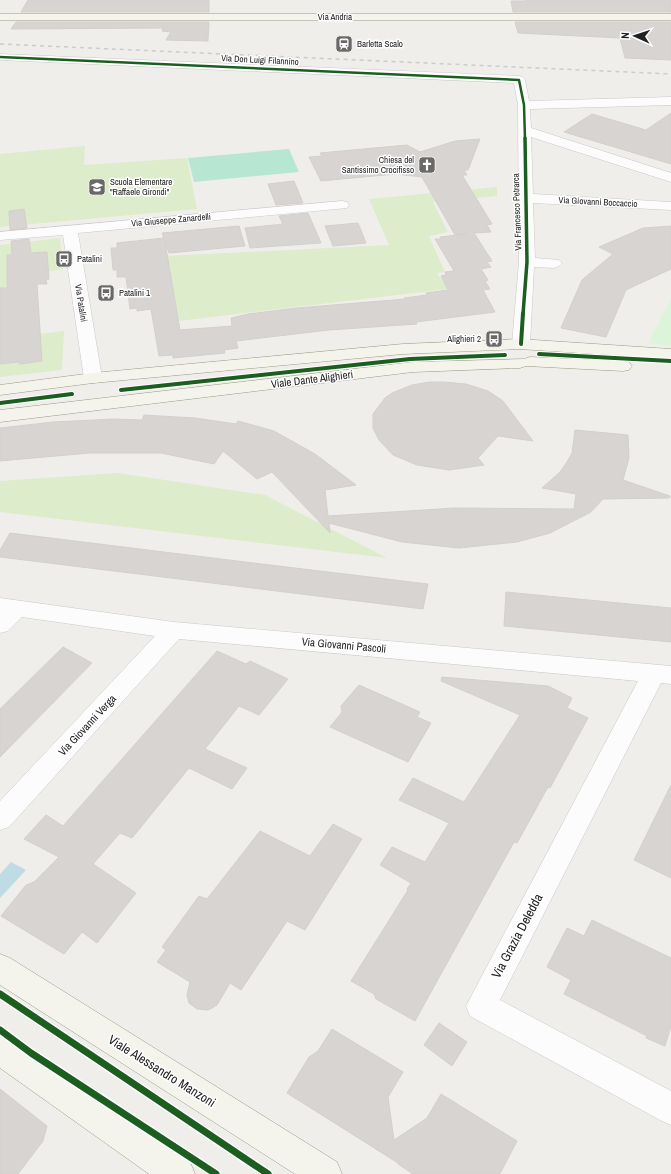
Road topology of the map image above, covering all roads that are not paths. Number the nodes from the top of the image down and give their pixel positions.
1 (0, 17) edge
2 (671, 17) edge
3 (0, 57) edge
4 (519, 80) joint
5 (671, 101) edge
6 (524, 105) junction
7 (524, 130) junction
8 (671, 178) edge
9 (524, 198) junction
10 (342, 205) dead end
11 (671, 206) edge
12 (70, 229) junction
13 (0, 236) edge
14 (527, 262) junction
15 (554, 263) dead end
16 (521, 344) junction
17 (671, 354) edge
18 (525, 363) junction
19 (671, 368) edge
20 (93, 378) junction
21 (0, 390) edge
22 (97, 404) junction
23 (0, 416) edge
24 (8, 608) edge
25 (0, 625) edge
26 (174, 630) junction
27 (662, 674) edge
28 (0, 819) edge
29 (0, 968) edge
30 (0, 1049) edge
31 (671, 1109) edge
32 (178, 1174) edge
33 (325, 1174) edge

1 - 2 street, Via Andria
3 - 4 street, Via Don Luigi Filannino
4 - 6 street, Via Francesco Petrarca
5 - 6 street
6 - 7 street, Via Francesco Petrarca
7 - 8 street
7 - 9 street, Via Francesco Petrarca
9 - 11 street, Via Giovanni Boccaccio
9 - 14 street, Via Francesco Petrarca
10 - 12 street, Via Giuseppe Zanardelli
12 - 13 street, Via Giuseppe Zanardelli
12 - 20 street, Via Patalini
14 - 15 street
14 - 16 street, Via Francesco Petrarca
16 - 17 street, Viale Dante Alighieri
16 - 18 street
16 - 20 street, Viale Dante Alighieri
18 - 19 street, Viale Dante Alighieri
18 - 22 street, Viale Dante Alighieri
20 - 21 street, Viale Dante Alighieri
20 - 22 street
20 - 22 street, Viale Dante Alighieri
22 - 23 street, Viale Dante Alighieri
24 - 25 street, Via Giovanni Pascoli
24 - 26 street, Via Giovanni Pascoli
26 - 27 street, Via Giovanni Pascoli
26 - 28 street, Via Giovanni Verga
27 - 31 street, Via Grazia Deledda
29 - 33 street, Viale Alessandro Manzoni
30 - 32 street

